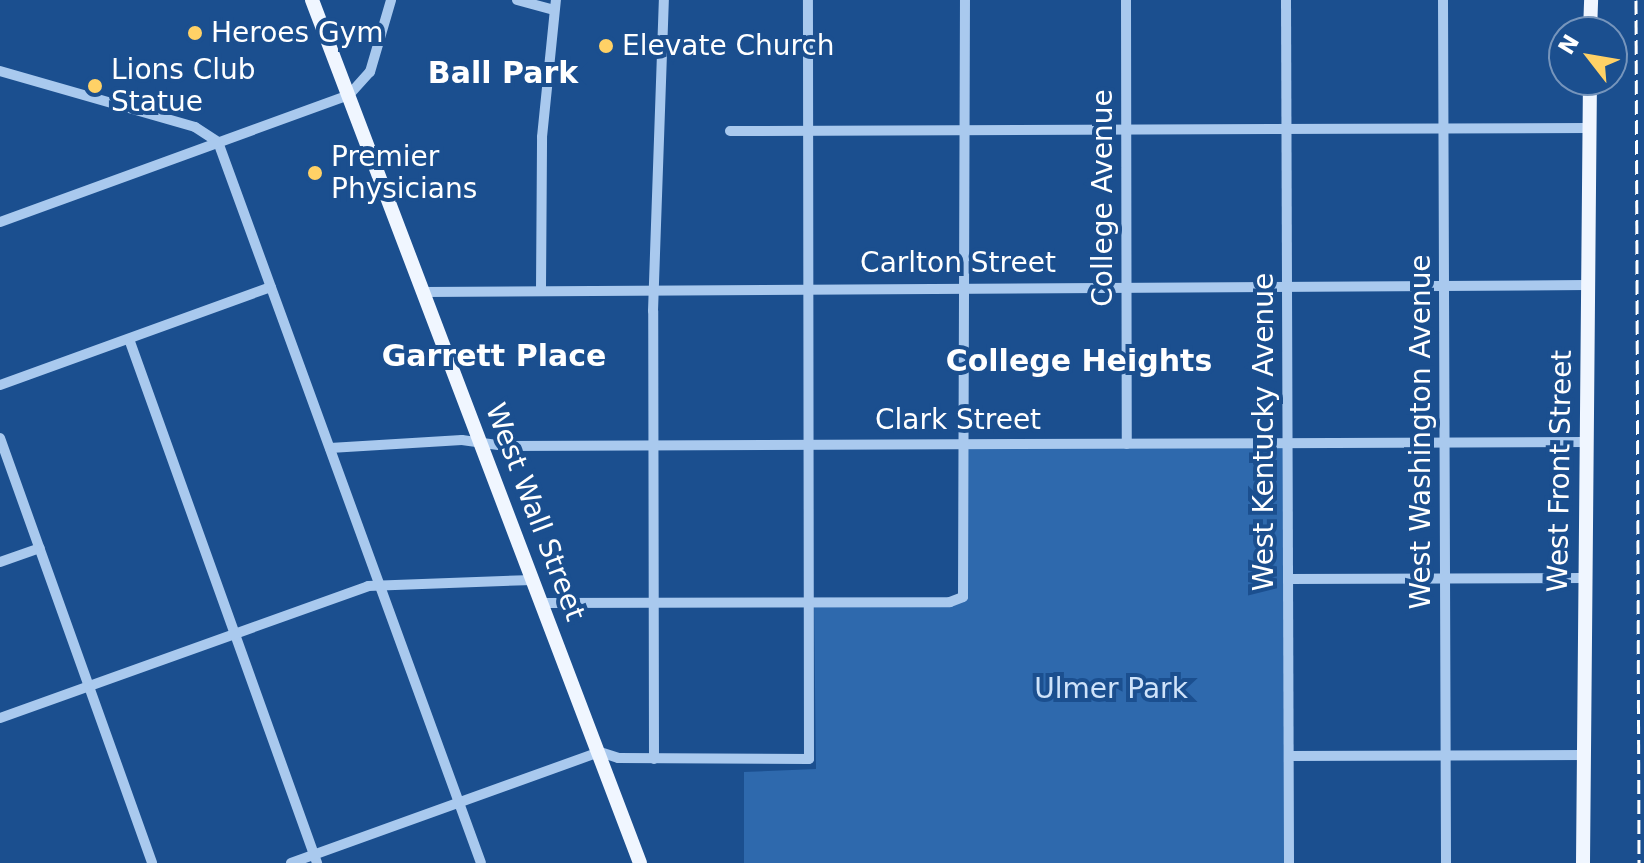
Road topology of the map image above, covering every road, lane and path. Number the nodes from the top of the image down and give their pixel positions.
1 (312, 0) edge
2 (391, 0) edge
3 (517, 0) edge
4 (664, 0) edge
5 (808, 0) edge
6 (965, 0) edge
7 (1126, 0) edge
8 (1286, 0) edge
9 (1443, 0) edge
10 (555, 5) edge
11 (0, 71) edge
12 (349, 95) junction
13 (1590, 96) edge
14 (1589, 128) junction
15 (1287, 129) junction
16 (1444, 129) junction
17 (965, 130) junction
18 (1126, 130) junction
19 (730, 131) dead end
20 (809, 131) junction
21 (218, 142) junction
22 (0, 222) edge
23 (1588, 285) junction
24 (1127, 286) junction
25 (1287, 286) junction
26 (1444, 286) junction
27 (271, 287) junction
28 (966, 287) junction
29 (541, 288) junction
30 (654, 288) junction
31 (809, 288) junction
32 (424, 292) junction
33 (129, 339) junction
34 (0, 385) edge
35 (0, 438) edge
36 (1587, 442) junction
37 (480, 443) junction
38 (1288, 443) junction
39 (1444, 443) junction
40 (1127, 444) junction
41 (653, 445) junction
42 (809, 445) junction
43 (966, 445) junction
44 (330, 448) junction
45 (40, 548) junction
46 (0, 562) edge
47 (1585, 578) junction
48 (1288, 579) junction
49 (1445, 579) junction
50 (533, 580) junction
51 (380, 585) junction
52 (811, 600) junction
53 (653, 601) junction
54 (542, 603) junction
55 (235, 633) junction
56 (89, 686) junction
57 (0, 718) edge
58 (600, 752) junction
59 (1584, 755) junction
60 (1289, 756) junction
61 (1446, 756) junction
62 (654, 759) junction
63 (459, 802) junction
64 (315, 859) edge
65 (152, 863) edge
66 (291, 863) edge
67 (481, 863) edge
68 (640, 863) edge
69 (1289, 863) edge
70 (1446, 863) edge
71 (1583, 863) edge

1 - 12 main road, West Wall Street
2 - 12 street
3 - 10 street
4 - 30 street
5 - 20 street
6 - 17 street
7 - 18 street, College Avenue
8 - 15 street, West Kentucky Avenue
9 - 16 street, West Washington Avenue
10 - 29 street
11 - 21 street
12 - 21 street
12 - 32 main road, West Wall Street
13 - 14 main road, West Front Street
14 - 16 street
14 - 23 main road, West Front Street
15 - 16 street
15 - 18 street
15 - 25 street, West Kentucky Avenue
16 - 26 street, West Washington Avenue
17 - 18 street
17 - 20 street
17 - 28 street
18 - 24 street, College Avenue
19 - 20 street
20 - 31 street
21 - 22 street
21 - 27 street
23 - 26 street, Carlton Street
23 - 36 main road, West Front Street
24 - 25 street, Carlton Street
24 - 28 street, Carlton Street
24 - 40 street, College Avenue
25 - 26 street, Carlton Street
25 - 38 street, West Kentucky Avenue
26 - 39 street, West Washington Avenue
27 - 33 street
27 - 44 street
28 - 31 street, Carlton Street
28 - 43 street
29 - 30 street, Carlton Street
29 - 32 street, Carlton Street
30 - 31 street, Carlton Street
30 - 41 street
31 - 42 street
32 - 37 main road, West Wall Street
33 - 34 street
33 - 55 street
35 - 45 street
36 - 39 street, Clark Street
36 - 47 main road, West Front Street
37 - 41 street, Clark Street
37 - 44 street, Clark Street
37 - 50 main road, West Wall Street
38 - 39 street, Clark Street
38 - 40 street, Clark Street
38 - 48 street, West Kentucky Avenue
39 - 49 street, West Washington Avenue
40 - 43 street, Clark Street
41 - 42 street, Clark Street
41 - 53 street
42 - 43 street, Clark Street
42 - 52 street
43 - 52 street
44 - 51 street
45 - 46 street
45 - 56 street
47 - 49 street
47 - 59 main road, West Front Street
48 - 49 street
48 - 60 street, West Kentucky Avenue
49 - 61 street, West Washington Avenue
50 - 51 street
50 - 54 main road, West Wall Street
51 - 55 street
51 - 63 street
52 - 53 street
52 - 62 street
53 - 54 street
53 - 62 street
54 - 58 main road, West Wall Street
55 - 56 street
55 - 64 street
56 - 57 street
56 - 65 street
58 - 62 street
58 - 63 street
58 - 68 main road, West Wall Street
59 - 61 street
59 - 71 main road, West Front Street
60 - 61 street
60 - 69 street, West Kentucky Avenue
61 - 70 street, West Washington Avenue
63 - 64 street
63 - 67 street
64 - 66 street

